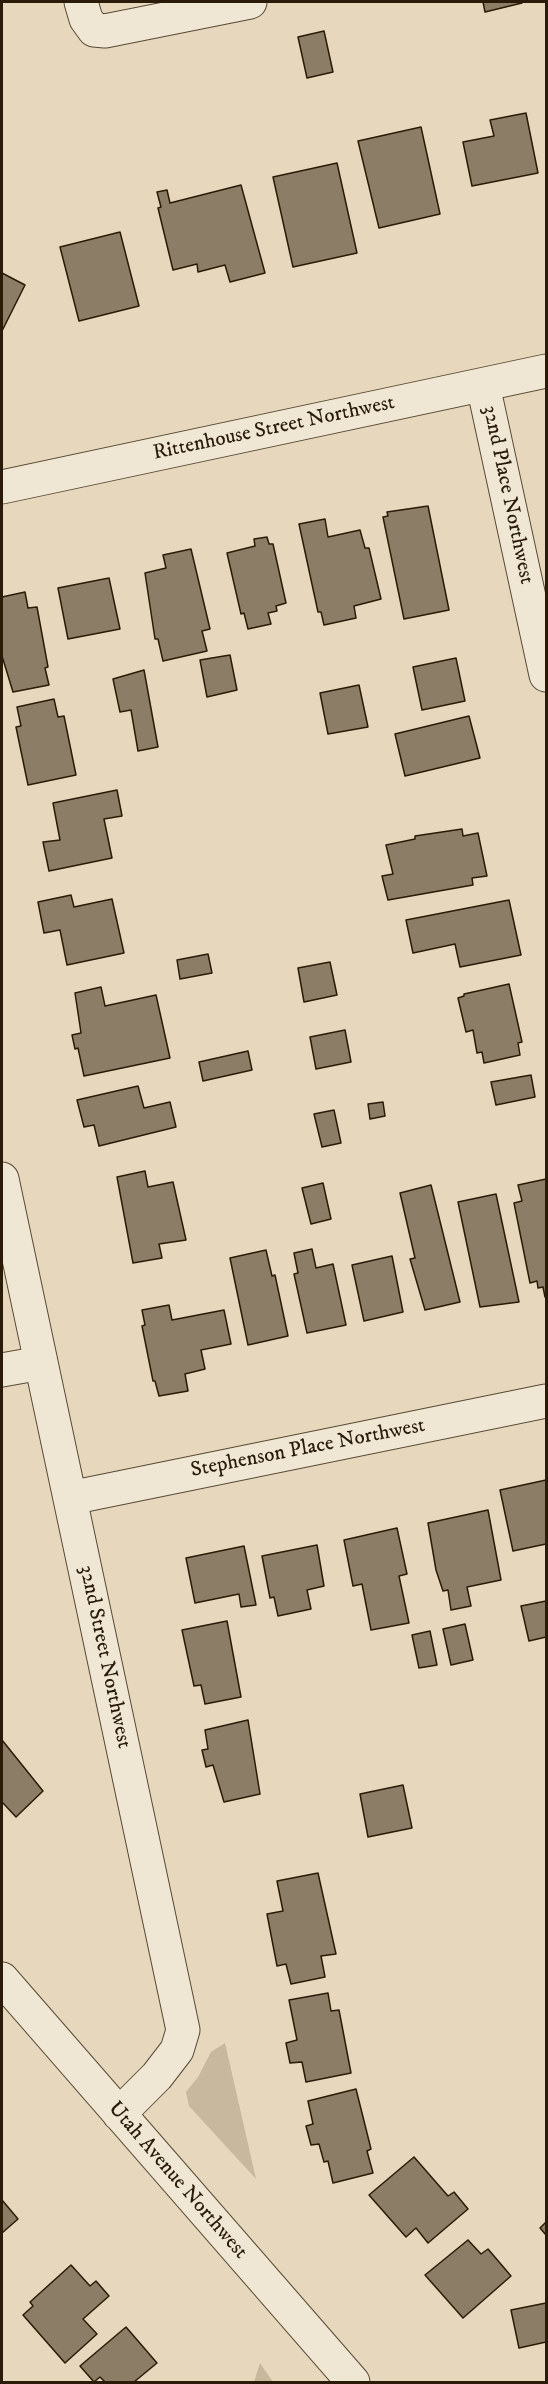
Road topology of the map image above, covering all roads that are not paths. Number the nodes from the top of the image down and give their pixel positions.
1 (81, 2) edge
2 (250, 2) edge
3 (546, 371) edge
4 (483, 385) junction
5 (2, 487) edge
6 (546, 675) edge
7 (2, 1179) edge
8 (41, 1363) junction
9 (2, 1370) edge
10 (546, 1401) edge
11 (70, 1498) junction
12 (2, 1979) edge
13 (119, 2114) junction
14 (353, 2382) edge

1 - 2 street
3 - 4 street, Rittenhouse Street Northwest
4 - 5 street, Rittenhouse Street Northwest
4 - 6 street, 32nd Place Northwest
7 - 8 street, 32nd Street Northwest
8 - 9 street
8 - 11 street, 32nd Street Northwest
10 - 11 street, Stephenson Place Northwest
11 - 13 street, 32nd Street Northwest
12 - 13 street, Utah Avenue Northwest
13 - 14 street, Utah Avenue Northwest

